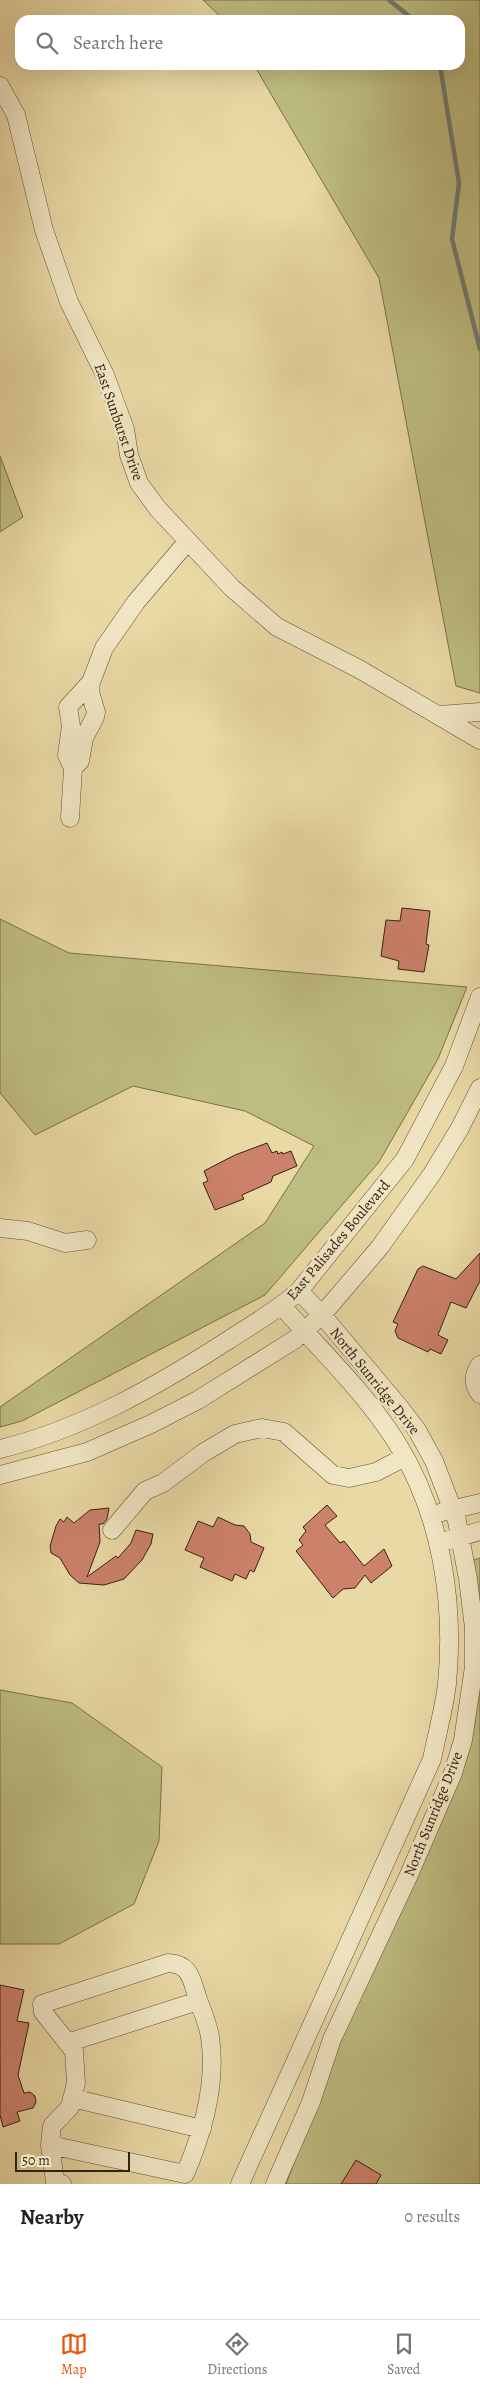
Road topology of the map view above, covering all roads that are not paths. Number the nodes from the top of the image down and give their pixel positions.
1 (0, 86) edge
2 (187, 542) junction
3 (91, 682) junction
4 (480, 712) edge
5 (439, 715) junction
6 (480, 740) edge
7 (73, 768) junction
8 (70, 818) dead end
9 (480, 997) edge
10 (480, 1088) edge
11 (0, 1228) edge
12 (87, 1240) dead end
13 (299, 1291) junction
14 (282, 1306) junction
15 (322, 1315) junction
16 (304, 1331) junction
17 (480, 1365) edge
18 (480, 1394) edge
19 (0, 1449) edge
20 (405, 1457) junction
21 (0, 1475) edge
22 (480, 1503) edge
23 (452, 1509) junction
24 (432, 1516) junction
25 (112, 1530) dead end
26 (480, 1531) edge
27 (460, 1537) junction
28 (439, 1544) junction
29 (198, 2001) junction
30 (67, 2043) junction
31 (72, 2098) junction
32 (202, 2129) junction
33 (50, 2146) junction
34 (62, 2184) edge
35 (240, 2184) edge
36 (276, 2184) edge

1 - 2 street, East Sunburst Drive
2 - 3 street
2 - 5 street, East Sunburst Drive
3 - 7 street
3 - 7 street
4 - 5 street
5 - 6 street, East Sunburst Drive
7 - 8 street
9 - 13 street, East Palisades Boulevard
10 - 15 street
11 - 12 street
13 - 14 street, East Palisades Boulevard
13 - 15 street, North Sunridge Drive
14 - 16 street, North Sunridge Drive
14 - 19 street, East Palisades Boulevard
15 - 16 street
15 - 23 street, North Sunridge Drive
16 - 20 street, North Sunridge Drive
16 - 21 street
17 - 18 street
20 - 24 street, North Sunridge Drive
20 - 25 street
22 - 23 street
23 - 24 street
23 - 27 street, North Sunridge Drive
24 - 28 street, North Sunridge Drive
26 - 27 street
27 - 28 street
27 - 36 street, North Sunridge Drive
28 - 35 street, North Sunridge Drive
29 - 30 street
29 - 30 street
29 - 32 street
30 - 31 street
31 - 32 street
31 - 33 street
32 - 33 street
33 - 34 street

